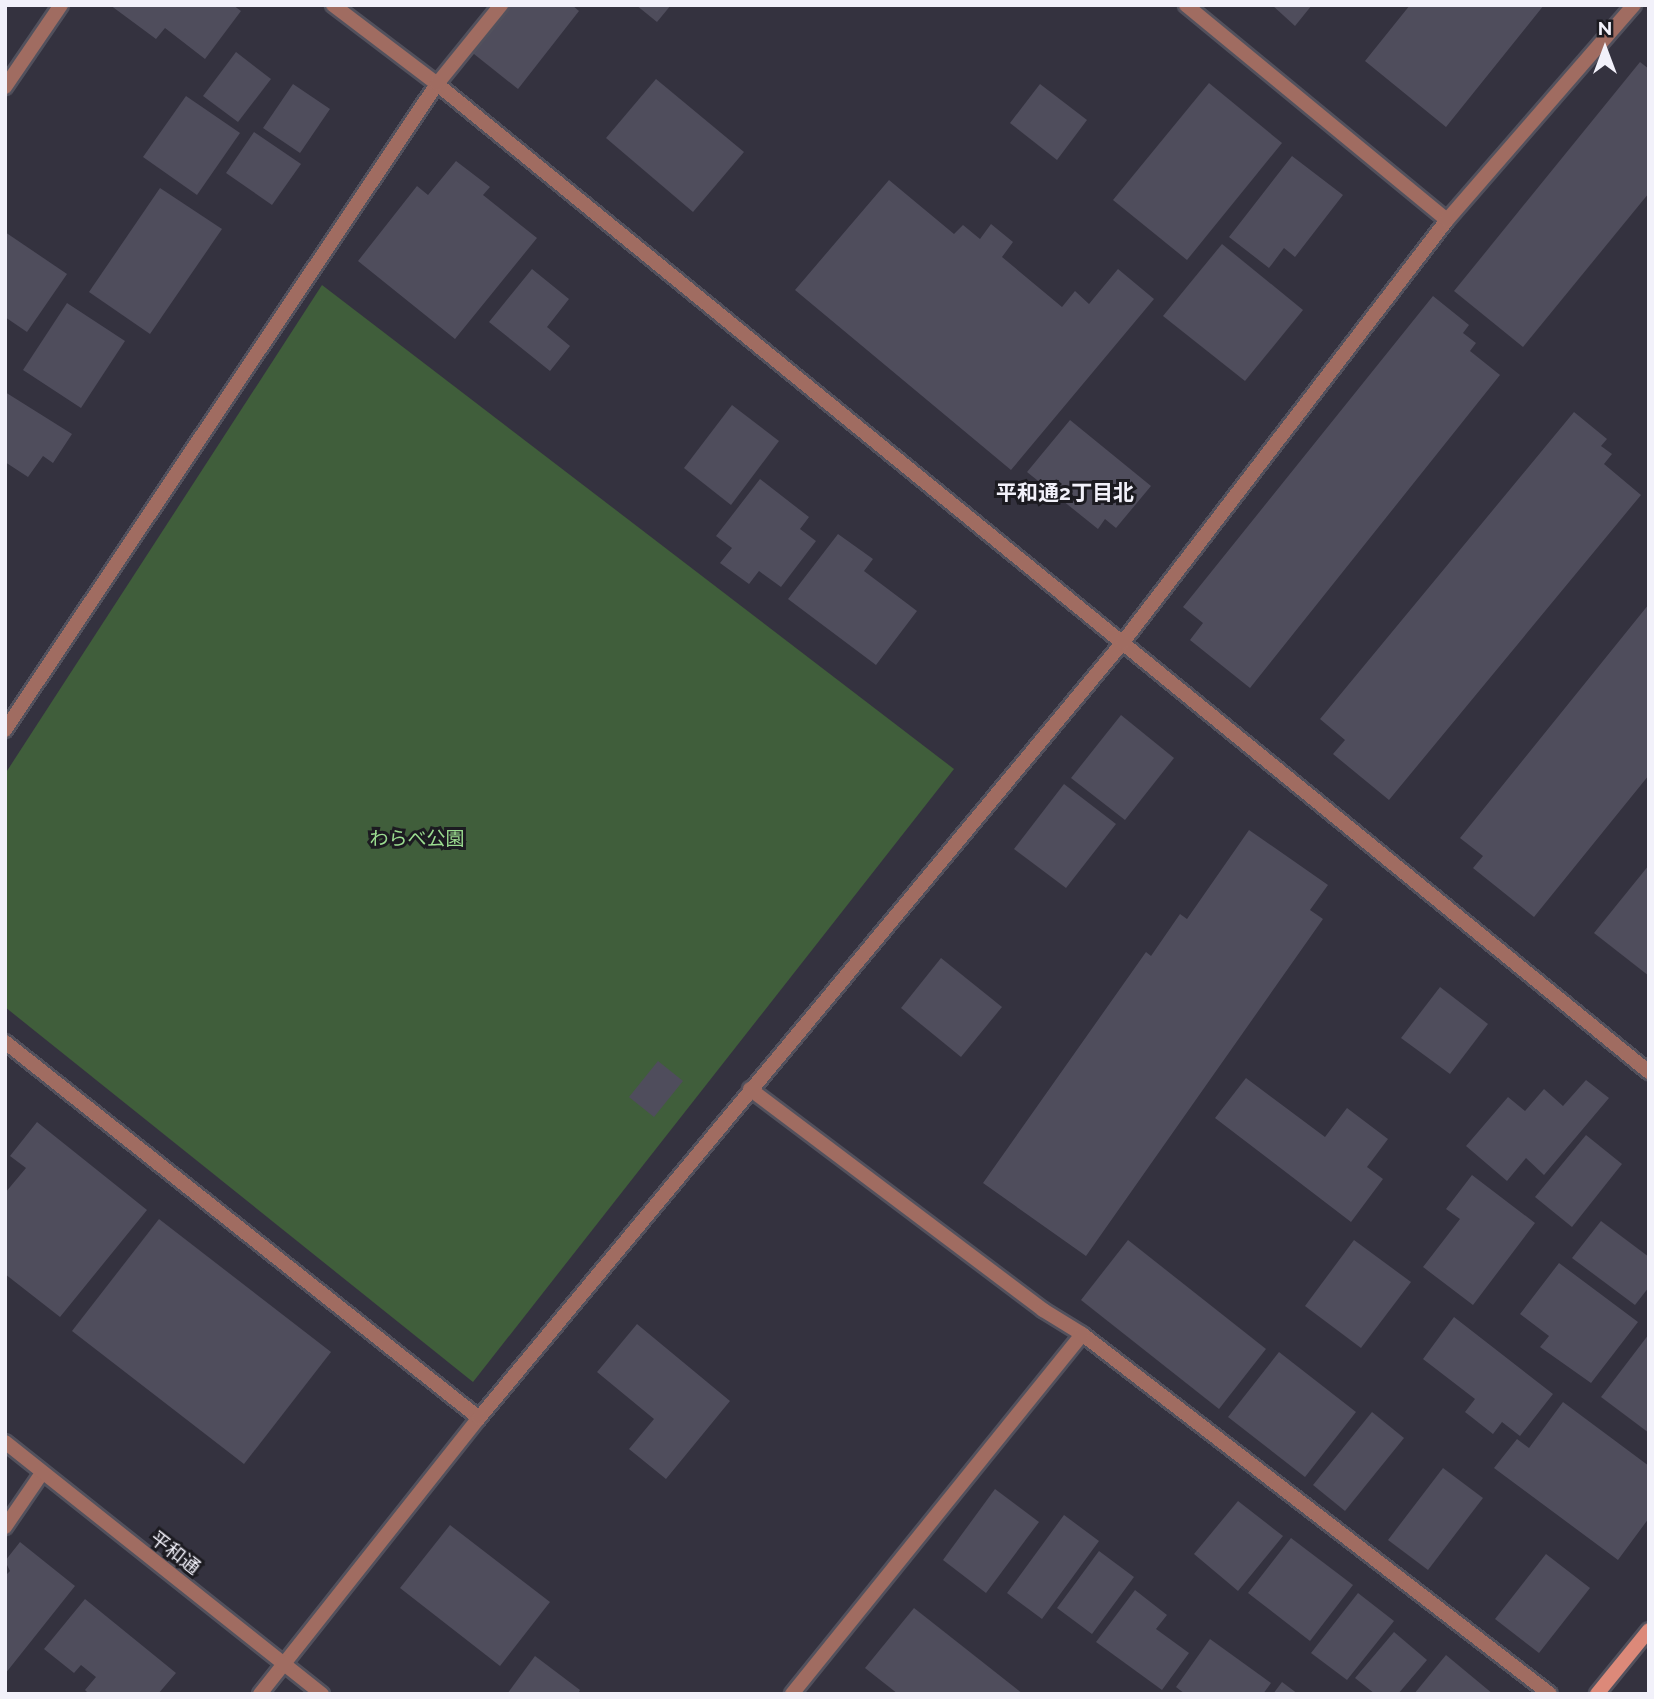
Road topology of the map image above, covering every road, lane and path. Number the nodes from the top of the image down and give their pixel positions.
1 (61, 5) edge
2 (333, 5) edge
3 (501, 5) edge
4 (1186, 5) edge
5 (1634, 5) edge
6 (438, 84) junction
7 (5, 87) edge
8 (1447, 220) junction
9 (1123, 642) junction
10 (5, 730) edge
11 (5, 1042) edge
12 (1649, 1072) edge
13 (750, 1089) junction
14 (1082, 1334) junction
15 (480, 1418) junction
16 (5, 1442) edge
17 (42, 1473) junction
18 (5, 1527) edge
19 (1649, 1630) edge
20 (285, 1664) junction
21 (260, 1694) edge
22 (322, 1694) edge
23 (792, 1694) edge
24 (1550, 1694) edge
25 (1597, 1694) edge

1 - 7 street
2 - 6 street
3 - 6 street
4 - 8 street
5 - 8 street
6 - 9 street
6 - 10 street
8 - 9 street
9 - 12 street
9 - 13 street
11 - 15 street
13 - 14 street
13 - 15 street
14 - 23 street
14 - 24 street
15 - 20 street
16 - 17 street, 平和通
17 - 18 street
17 - 20 street, 平和通
19 - 25 main road
20 - 21 street
20 - 22 street, 平和通

